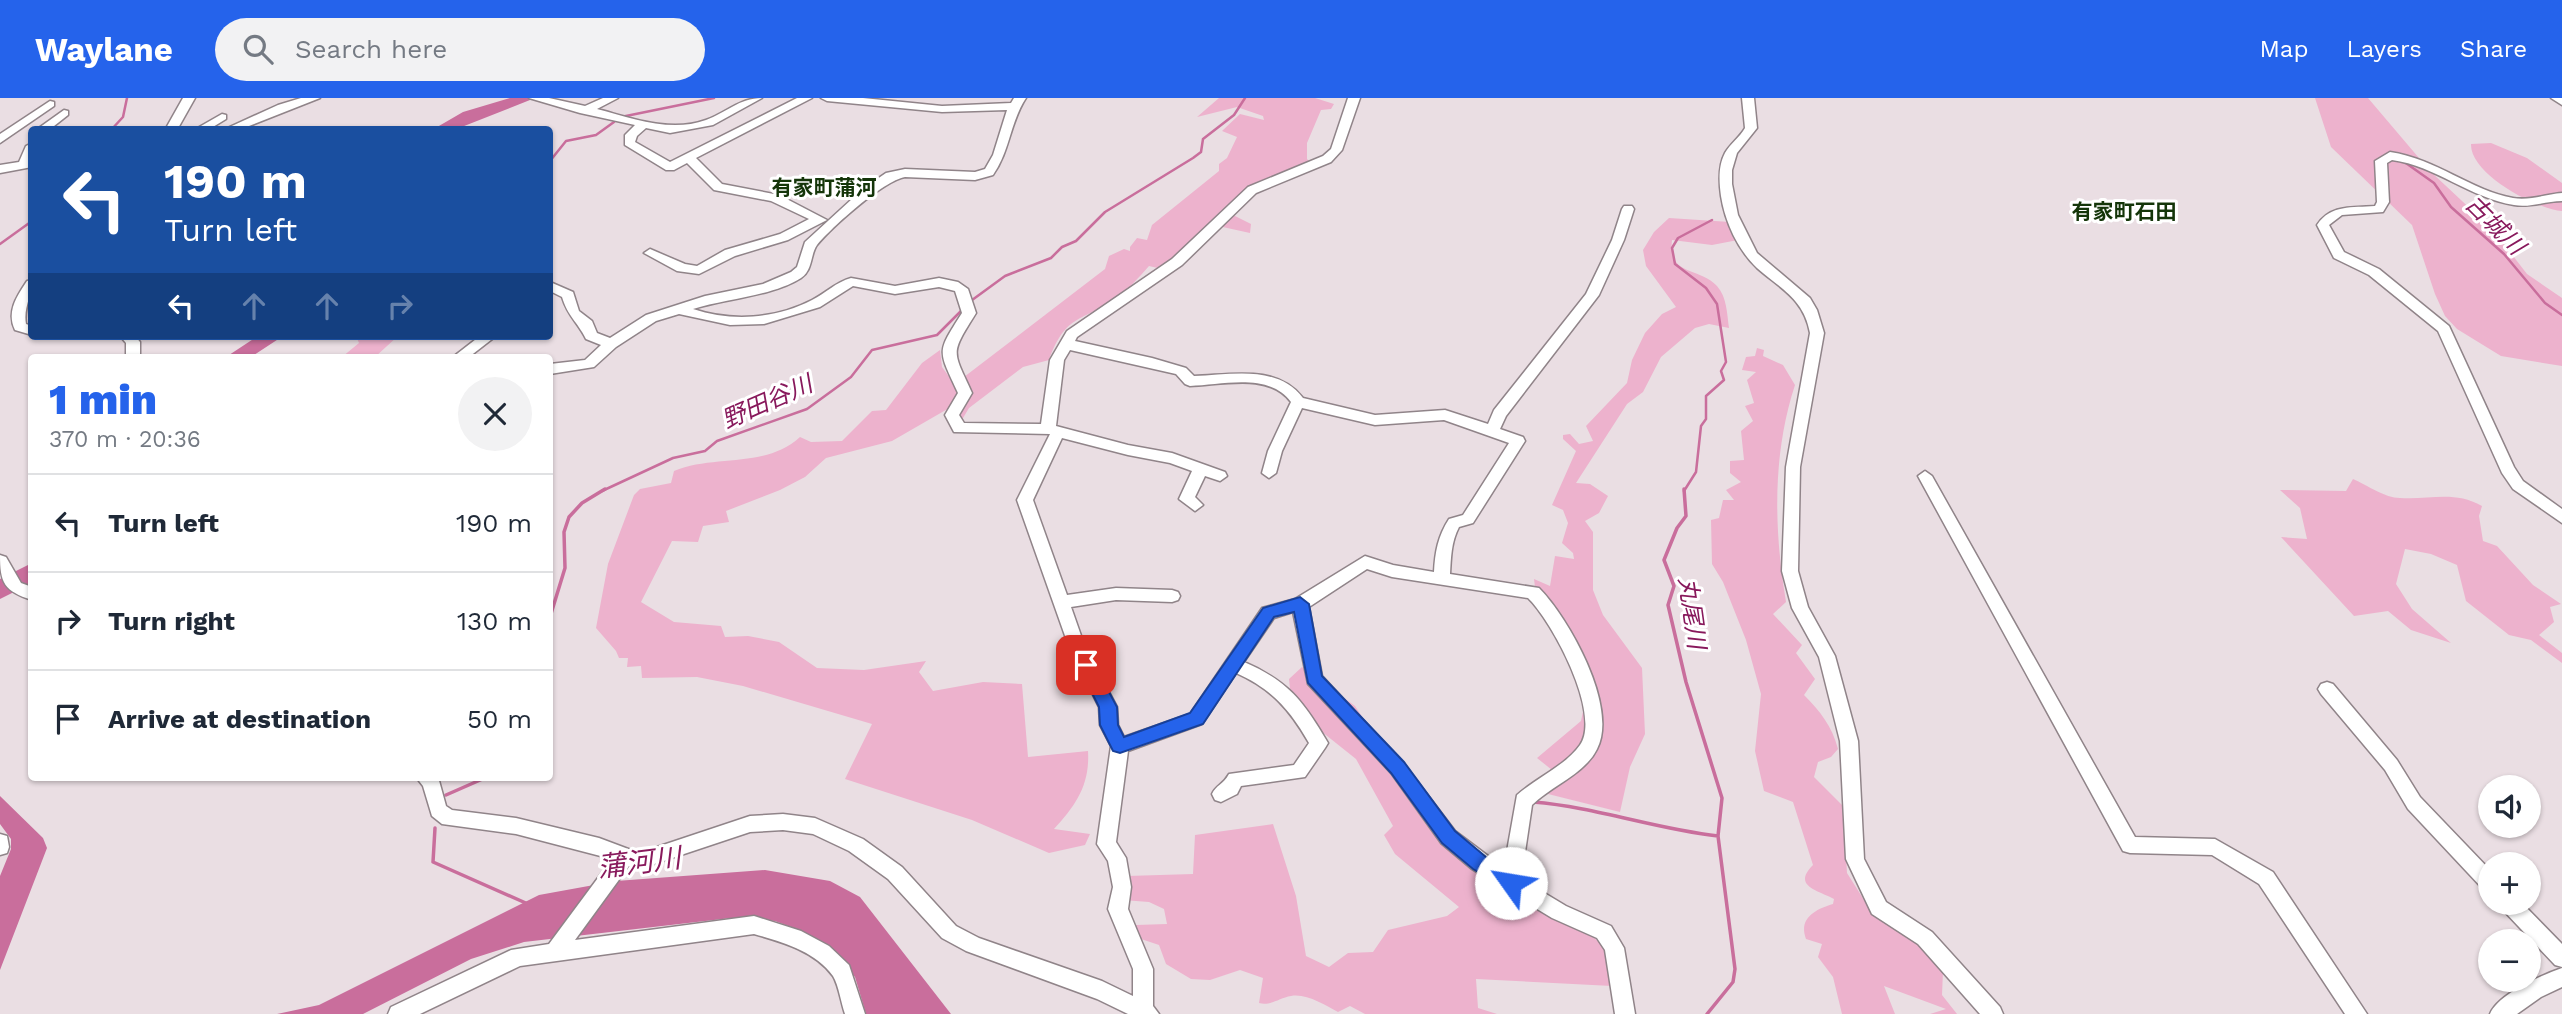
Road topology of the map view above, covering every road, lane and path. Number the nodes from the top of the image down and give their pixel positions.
1 (189, 98) edge
2 (314, 98) edge
3 (537, 98) edge
4 (612, 98) edge
5 (756, 98) edge
6 (806, 98) edge
7 (827, 98) edge
8 (1354, 98) edge
9 (1748, 98) edge
10 (2557, 98) edge
11 (1016, 102) edge
12 (2562, 102) edge
13 (50, 104) dead end
14 (584, 111) junction
15 (64, 113) dead end
16 (222, 117) dead end
17 (642, 125) junction
18 (46, 126) edge
19 (173, 126) edge
20 (208, 126) edge
21 (237, 126) edge
22 (0, 139) edge
23 (688, 158) junction
24 (28, 164) edge
25 (0, 169) edge
26 (2562, 197) edge
27 (1628, 209) dead end
28 (818, 219) junction
29 (835, 224) junction
30 (650, 253) dead end
31 (553, 288) edge
32 (28, 289) edge
33 (679, 309) junction
34 (28, 330) edge
35 (483, 340) edge
36 (611, 344) junction
37 (1065, 344) junction
38 (464, 354) edge
39 (553, 369) edge
40 (1298, 402) junction
41 (1053, 431) junction
42 (1492, 431) junction
43 (1201, 468) junction
44 (1269, 474) dead end
45 (1220, 475) dead end
46 (1924, 476) dead end
47 (1195, 505) dead end
48 (2562, 517) edge
49 (0, 561) edge
50 (1442, 579) junction
51 (28, 591) edge
52 (1172, 596) dead end
53 (1062, 603) junction
54 (1300, 604) junction
55 (1235, 665) junction
56 (2327, 689) dead end
57 (1120, 746) junction
58 (430, 781) edge
59 (1221, 794) dead end
60 (625, 856) junction
61 (2478, 870) edge
62 (1511, 883) junction
63 (2521, 915) edge
64 (561, 942) junction
65 (2562, 958) edge
66 (2562, 977) edge
67 (1146, 1012) edge
68 (398, 1014) edge
69 (855, 1014) edge
70 (1625, 1014) edge
71 (1993, 1014) edge
72 (2357, 1014) edge
73 (2500, 1014) edge

1 - 19 street
2 - 21 street
3 - 14 street
4 - 14 street
5 - 17 street
6 - 23 street
7 - 11 street
8 - 37 street
9 - 71 street
10 - 12 street
11 - 29 street
13 - 22 street
14 - 17 street
15 - 18 street
16 - 20 street
17 - 23 street
23 - 28 street
24 - 25 street
26 - 48 street
27 - 42 street
28 - 29 street
28 - 30 street
29 - 33 street
31 - 36 street
32 - 34 street
33 - 36 street
33 - 41 street
35 - 38 street
36 - 39 street
37 - 40 street
37 - 41 street
40 - 42 street
40 - 44 street
41 - 43 street
41 - 53 street
42 - 50 street
43 - 45 street
43 - 47 street
46 - 72 street
49 - 51 street
50 - 54 street
50 - 62 street
52 - 53 street
53 - 57 street
54 - 55 street
54 - 62 street
55 - 57 street
55 - 59 street
56 - 61 street
57 - 67 street
58 - 60 street
60 - 64 street
60 - 67 street
62 - 70 street
63 - 65 street
64 - 68 street
64 - 69 street
66 - 73 street

